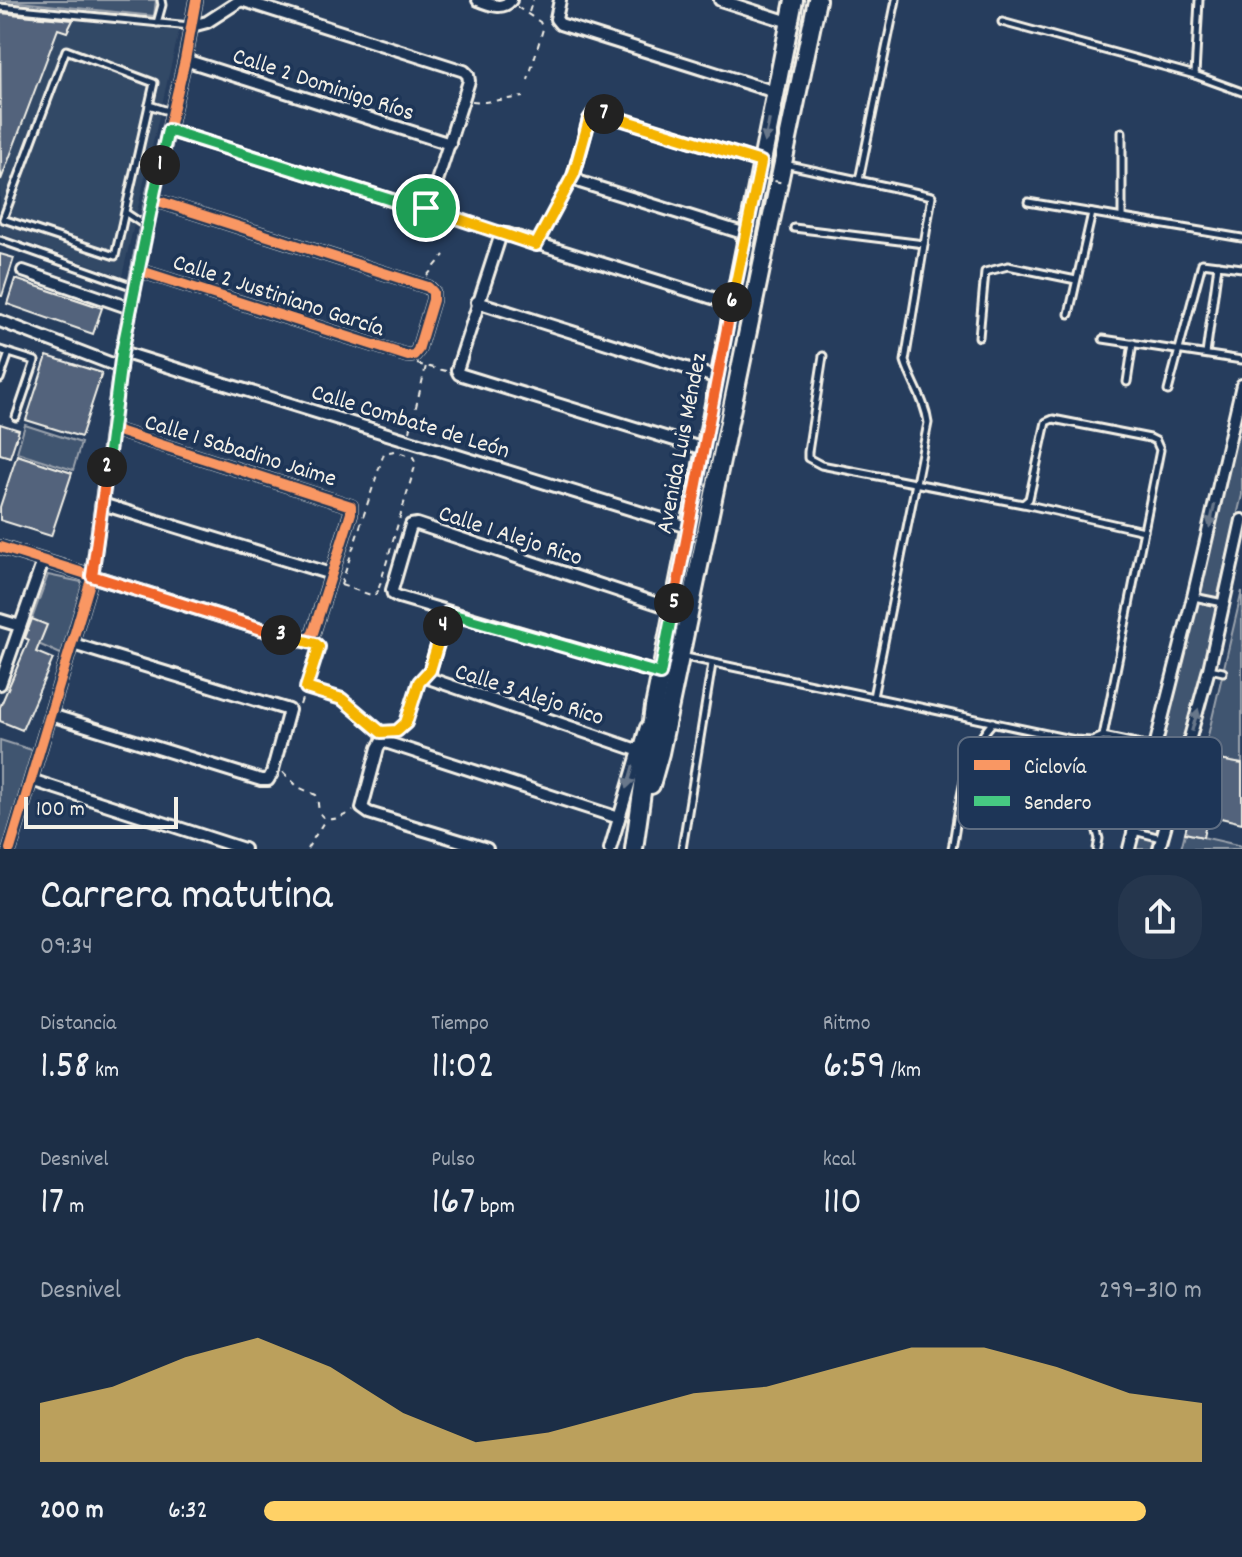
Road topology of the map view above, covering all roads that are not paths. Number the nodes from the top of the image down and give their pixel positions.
1 (161, 0) edge
2 (196, 0) edge
3 (241, 0) edge
4 (478, 0) edge
5 (560, 0) edge
6 (720, 0) edge
7 (794, 0) edge
8 (817, 0) edge
9 (896, 0) edge
10 (1199, 0) edge
11 (506, 3) edge
12 (0, 7) edge
13 (789, 22) junction
14 (1002, 22) dead end
15 (157, 23) junction
16 (192, 26) junction
17 (185, 60) junction
18 (1195, 75) junction
19 (775, 92) junction
20 (1242, 92) edge
21 (149, 105) junction
22 (173, 112) junction
23 (168, 130) junction
24 (1122, 132) dead end
25 (450, 144) junction
26 (783, 164) junction
27 (756, 169) junction
28 (574, 174) junction
29 (859, 180) junction
30 (152, 199) junction
31 (1028, 202) dead end
32 (125, 212) junction
33 (1092, 213) junction
34 (1122, 218) junction
35 (147, 227) junction
36 (794, 228) dead end
37 (746, 234) junction
38 (1242, 238) edge
39 (0, 240) edge
40 (924, 244) junction
41 (536, 245) junction
42 (1218, 265) junction
43 (1242, 268) edge
44 (138, 270) junction
45 (23, 271) dead end
46 (1076, 280) junction
47 (135, 288) junction
48 (477, 302) junction
49 (732, 304) junction
50 (130, 308) junction
51 (1069, 314) dead end
52 (0, 321) edge
53 (979, 337) dead end
54 (1103, 339) dead end
55 (1133, 343) junction
56 (0, 350) edge
57 (1180, 350) junction
58 (122, 352) junction
59 (9, 353) junction
60 (1206, 354) junction
61 (823, 356) dead end
62 (1242, 360) edge
63 (120, 367) junction
64 (718, 378) junction
65 (0, 379) edge
66 (1127, 382) dead end
67 (1242, 385) edge
68 (1168, 391) dead end
69 (16, 417) dead end
70 (112, 429) junction
71 (704, 449) junction
72 (916, 483) junction
73 (102, 504) junction
74 (1023, 504) junction
75 (1242, 520) edge
76 (688, 527) junction
77 (1144, 531) junction
78 (0, 547) edge
79 (43, 561) junction
80 (331, 574) junction
81 (92, 576) junction
82 (1193, 597) junction
83 (1224, 604) junction
84 (673, 609) junction
85 (447, 613) junction
86 (0, 620) edge
87 (20, 626) junction
88 (73, 644) junction
89 (681, 656) junction
90 (712, 664) junction
91 (1209, 669) junction
92 (1223, 672) dead end
93 (660, 674) junction
94 (0, 684) edge
95 (873, 697) junction
96 (654, 707) junction
97 (51, 715) junction
98 (994, 721) junction
99 (1103, 736) joint
100 (981, 737) edge
101 (1062, 737) edge
102 (1108, 737) edge
103 (1158, 737) edge
104 (1190, 737) edge
105 (637, 750) junction
106 (31, 780) junction
107 (619, 818) junction
108 (958, 818) edge
109 (638, 826) junction
110 (1096, 829) edge
111 (1133, 831) joint
112 (1160, 844) edge
113 (10, 849) edge
114 (244, 849) edge
115 (487, 849) edge
116 (610, 849) edge
117 (634, 849) edge
118 (682, 849) edge
119 (952, 849) edge
120 (1097, 849) edge
121 (1129, 849) edge

1 - 15 lane
2 - 16 street
3 - 16 street
3 - 25 street
4 - 11 street
5 - 19 street
6 - 13 street
7 - 13 main road, Avenida Luis Méndez
8 - 26 main road, Avenida Luis Méndez
9 - 29 lane
10 - 18 lane
12 - 15 lane
13 - 19 main road, Avenida Luis Méndez
14 - 18 lane
15 - 16 lane
16 - 17 street
17 - 22 street
17 - 25 street, Calle 2 Dominigo Ríos
18 - 20 lane
19 -> 27 main road, Avenida Luis Méndez
21 - 22 lane
21 - 32 lane
21 - 32 lane
22 - 23 street
23 - 25 street
23 - 30 street
24 - 34 lane
26 - 29 lane
26 - 89 main road, Avenida Luis Méndez
27 - 28 street
27 - 37 main road, Avenida Luis Méndez
28 - 37 street
28 - 41 street
29 - 40 lane
30 - 35 street
30 - 44 street, Calle 2 Justiniano García
31 - 33 lane
32 - 35 lane
33 - 34 lane
33 - 46 lane
34 - 38 lane
35 - 44 street
36 - 40 lane
37 - 49 main road, Avenida Luis Méndez
39 - 47 lane
40 - 72 lane
41 - 48 street
41 - 49 street
42 - 43 lane
42 - 57 lane
42 - 60 lane
44 - 47 street
45 - 50 street
46 - 51 lane
46 - 53 lane
47 - 50 street
48 - 64 street
48 - 71 street
49 - 64 main road, Avenida Luis Méndez
50 - 58 street
52 - 63 street
54 - 55 lane
55 - 57 lane
55 - 66 lane
56 - 59 lane
57 - 60 lane
57 - 68 lane
58 - 63 street
58 - 76 street, Calle Combate de León
59 - 65 lane
59 - 69 lane
60 - 62 lane
61 - 72 lane
63 - 70 street
64 - 71 main road, Avenida Luis Méndez
67 -> 82 street
70 - 73 street
70 - 80 street, Calle 1 Sabadino Jaime
71 - 76 main road, Avenida Luis Méndez
72 - 74 lane
72 - 95 lane
73 - 80 street
73 - 81 street
74 - 77 lane
74 - 77 lane
75 - 83 street
76 - 84 main road, Avenida Luis Méndez
77 - 99 lane
78 - 79 street
79 - 81 street
79 - 87 street
80 - 81 street
81 - 88 street
82 - 83 lane
82 - 103 street
83 - 91 street
84 - 85 street, Calle 1 Alejo Rico
84 - 93 main road, Avenida Luis Méndez
85 - 93 street
85 - 105 street, Calle 3 Alejo Rico
86 - 87 street
87 - 94 street
88 - 97 street
88 - 97 street
89 - 90 lane
89 - 109 main road, Avenida Luis Méndez
90 - 95 lane
90 - 118 lane
91 - 92 lane
104 -> 91 street
93 - 96 main road, Avenida Luis Méndez
95 - 98 lane
96 - 105 street, Avenida Luis Méndez
96 - 109 main road, Avenida Luis Méndez
97 - 106 street
98 - 100 lane
98 - 101 lane
99 - 102 lane
105 -> 107 street, Avenida Luis Méndez
106 - 113 street
106 - 114 street
107 - 115 street
107 - 116 street, Avenida Luis Méndez
108 - 119 lane
109 - 117 main road, Avenida Luis Méndez
110 - 120 lane
111 - 112 lane
111 - 121 street

